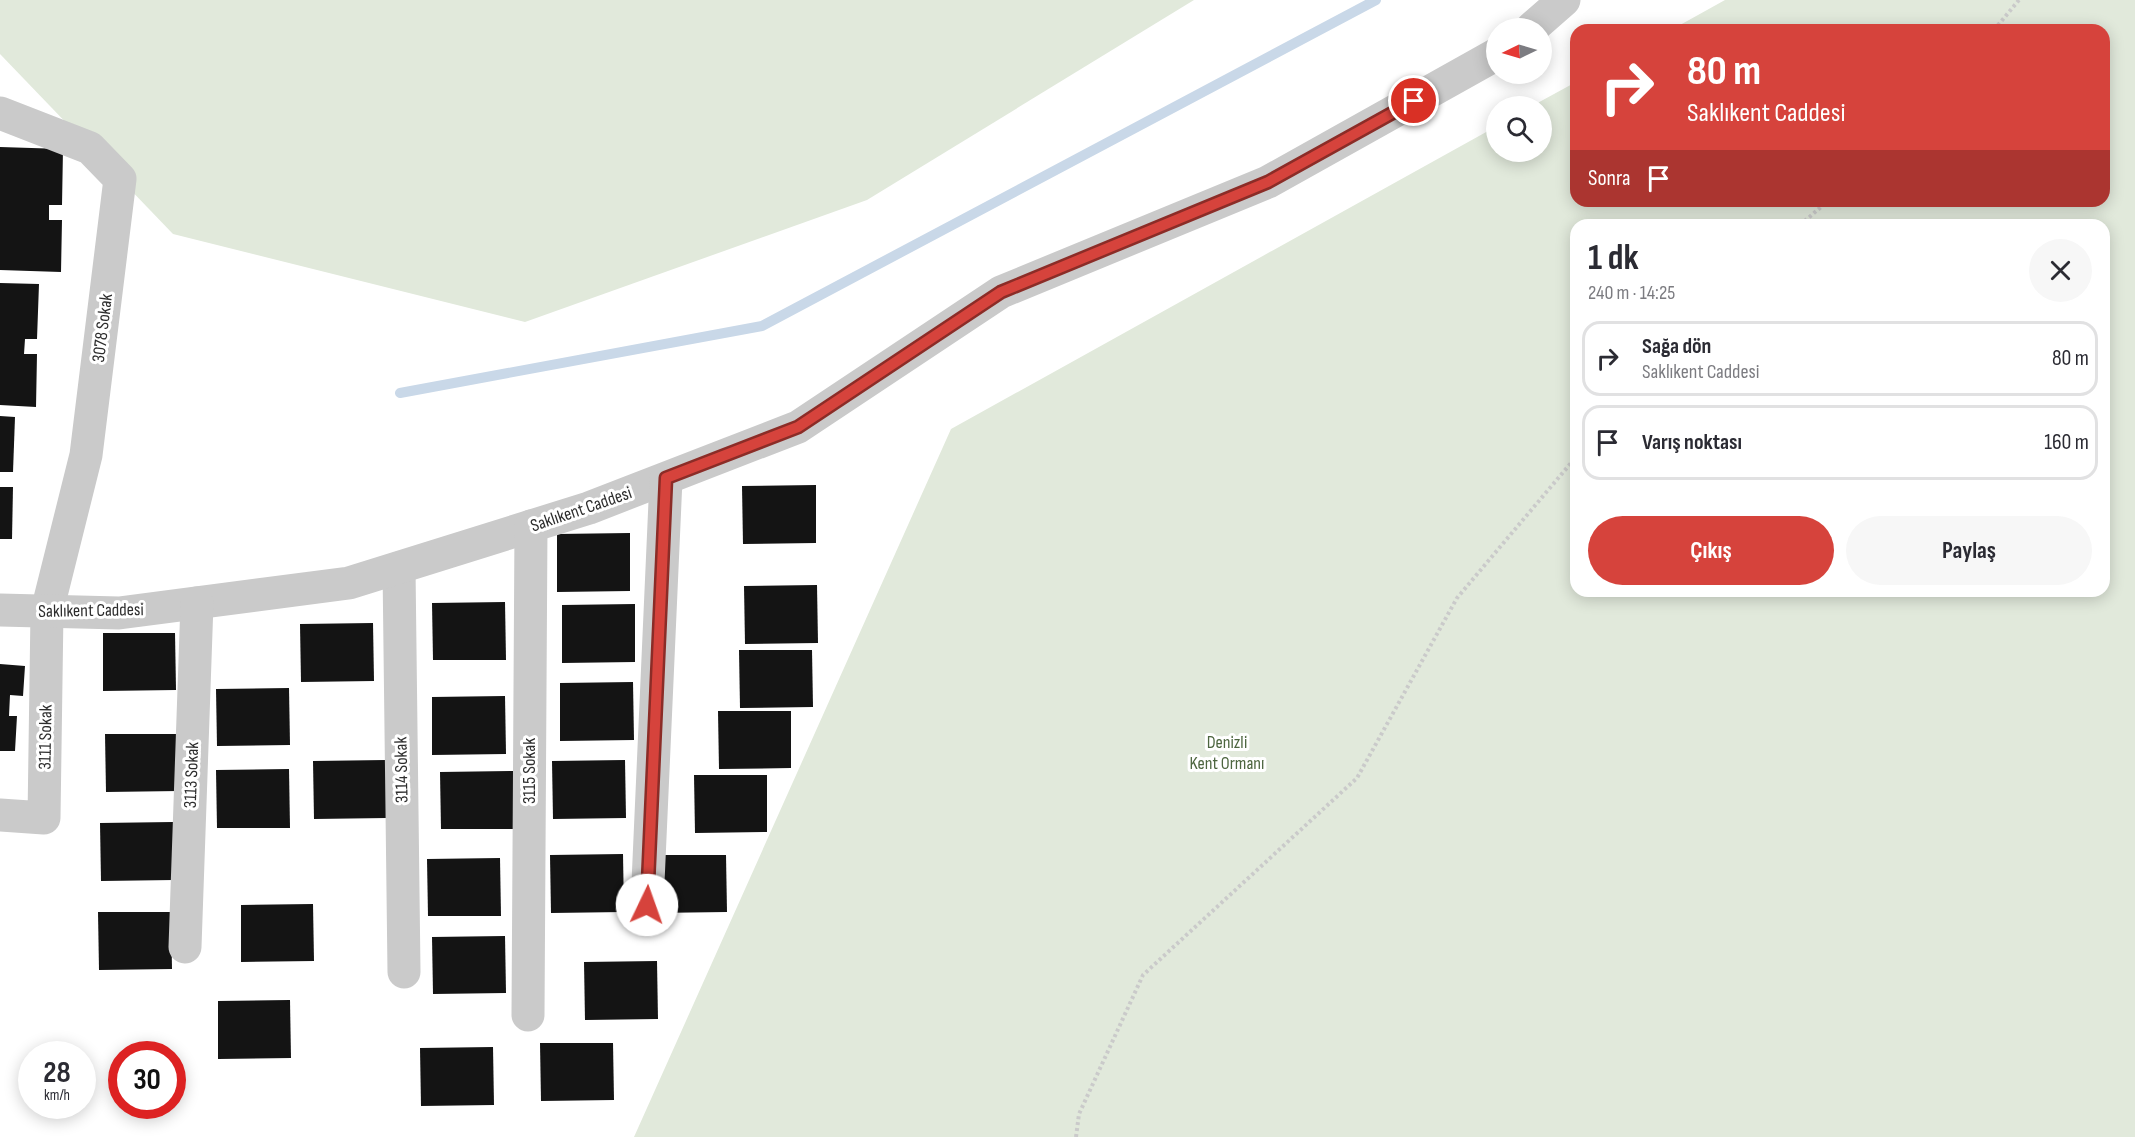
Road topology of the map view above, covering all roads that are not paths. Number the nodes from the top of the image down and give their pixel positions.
1 (1564, 0) edge
2 (1543, 18) edge
3 (1486, 60) edge
4 (0, 113) edge
5 (666, 478) junction
6 (531, 526) junction
7 (399, 568) junction
8 (197, 603) junction
9 (0, 610) edge
10 (47, 611) junction
11 (0, 815) edge
12 (647, 905) dead end
13 (185, 947) dead end
14 (404, 972) dead end
15 (528, 1016) dead end

1 - 2 street
3 - 5 street, Saklıkent Caddesi
4 - 10 street, 3078 Sokak
5 - 6 street, Saklıkent Caddesi
5 - 12 street
6 - 7 street, Saklıkent Caddesi
6 - 15 street, 3115 Sokak
7 - 8 street, Saklıkent Caddesi
7 - 14 street, 3114 Sokak
8 - 10 street, Saklıkent Caddesi
8 - 13 street, 3113 Sokak
9 - 10 street, Saklıkent Caddesi
10 - 11 street, 3111 Sokak

